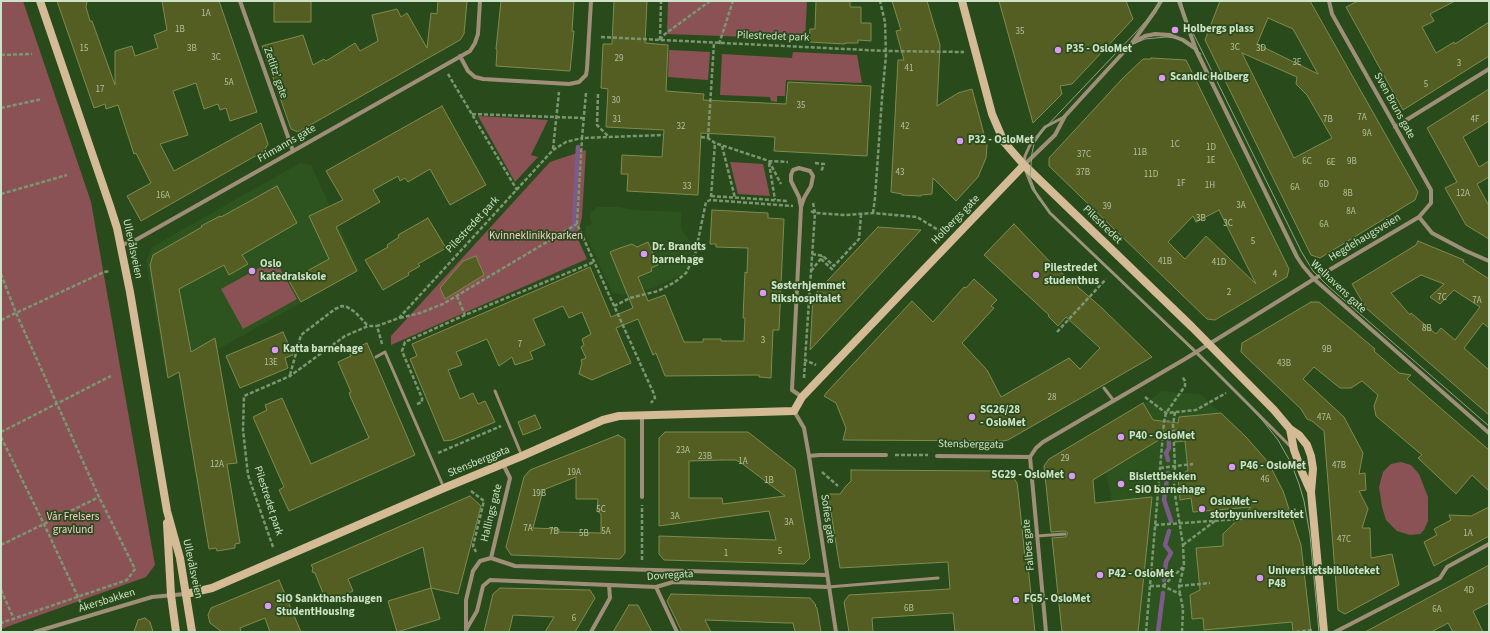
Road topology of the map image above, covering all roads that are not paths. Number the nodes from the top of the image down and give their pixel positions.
1 (40, 1) edge
2 (240, 1) edge
3 (480, 1) edge
4 (590, 1) edge
5 (962, 1) edge
6 (1161, 1) edge
7 (1180, 1) edge
8 (1329, 1) edge
9 (1132, 43) junction
10 (1196, 50) junction
11 (460, 56) junction
12 (1489, 69) edge
13 (1065, 116) junction
14 (1395, 127) junction
15 (293, 150) junction
16 (1024, 165) junction
17 (801, 207) junction
18 (1419, 217) junction
19 (121, 245) junction
20 (1489, 261) edge
21 (1314, 279) junction
22 (1208, 344) junction
23 (1196, 352) junction
24 (376, 357) dead end
25 (1104, 388) dead end
26 (495, 391) dead end
27 (802, 397) junction
28 (1114, 401) junction
29 (794, 411) junction
30 (642, 415) junction
31 (1290, 429) junction
32 (1489, 433) edge
33 (1294, 450) junction
34 (886, 455) road end
35 (522, 456) junction
36 (809, 456) junction
37 (937, 456) road end
38 (1030, 457) junction
39 (503, 464) junction
40 (444, 488) junction
41 (1311, 492) junction
42 (642, 497) road end
43 (167, 511) junction
44 (1065, 534) dead end
45 (1038, 536) junction
46 (1489, 544) edge
47 (491, 558) junction
48 (826, 575) junction
49 (938, 578) dead end
50 (609, 585) junction
51 (656, 587) junction
52 (828, 587) junction
53 (186, 594) junction
54 (171, 595) junction
55 (466, 631) edge
56 (35, 632) edge
57 (176, 632) edge
58 (192, 632) edge
59 (591, 632) edge
60 (676, 632) edge
61 (836, 632) edge
62 (1046, 632) edge
63 (1324, 632) edge
64 (1335, 632) edge

1 - 19 main road, Ullevålsveien
2 - 15 street, Zetlitz’ gate
3 - 11 street, Frimanns gate
4 - 11 street
5 - 16 main road, Pilestredet
6 - 9 street
7 - 10 street
8 - 14 street, Sven Bruns gate
9 - 10 street
9 - 13 street, Holbergs gate
10 - 21 street, Welhavens gate
11 - 15 street, Frimanns gate
12 - 14 street
13 - 16 street, Holbergs gate
13 - 16 lane
14 - 18 street, Sven Bruns gate
15 - 19 street, Frimanns gate
16 - 22 main road, Pilestredet
16 - 23 lane
16 - 27 main road, Holbergs gate
17 - 17 street
17 - 27 street
18 - 20 street, Hegdehaugsveien
18 - 21 street, Hegdehaugsveien
19 - 43 main road, Ullevålsveien
21 - 22 street, Hegdehaugsveien
21 - 32 street, Welhavens gate
22 - 23 street
22 - 31 main road, Pilestredet
23 - 28 street
23 - 33 lane
24 - 40 lane
25 - 28 lane
26 - 35 lane
27 - 29 main road, Holbergs gate
28 - 38 street
29 - 30 main road, Stensberggata
29 - 36 street, Sofies gate
30 - 35 main road, Stensberggata
30 - 42 street
31 - 33 main road, Pilestredet
31 - 41 main road, Pilestredet
33 - 41 main road, Pilestredet
34 - 36 street
35 - 39 main road, Stensberggata
36 - 48 street, Sofies gate
37 - 38 street, Stensberggata
38 - 45 street, Falbes gate
39 - 40 main road, Stensberggata
39 - 47 street, Hallings gate
40 - 53 main road, Stensberggata
41 - 63 main road, Pilestredet
43 - 53 main road, Ullevålsveien
43 - 54 main road, Ullevålsveien
44 - 45 lane
45 - 62 street, Falbes gate
46 - 64 street
47 - 48 street, Dovregata
47 - 55 street, Hallings gate
48 - 52 street, Sofies gate
49 - 52 lane
50 - 51 street, Dovregata
50 - 55 street, Dovregata
50 - 59 street
51 - 52 street, Dovregata
51 - 60 street
52 - 61 street, Sofies gate
53 - 54 street, Akersbakken
53 - 58 main road, Ullevålsveien
54 - 56 street, Akersbakken
54 - 57 main road, Ullevålsveien

